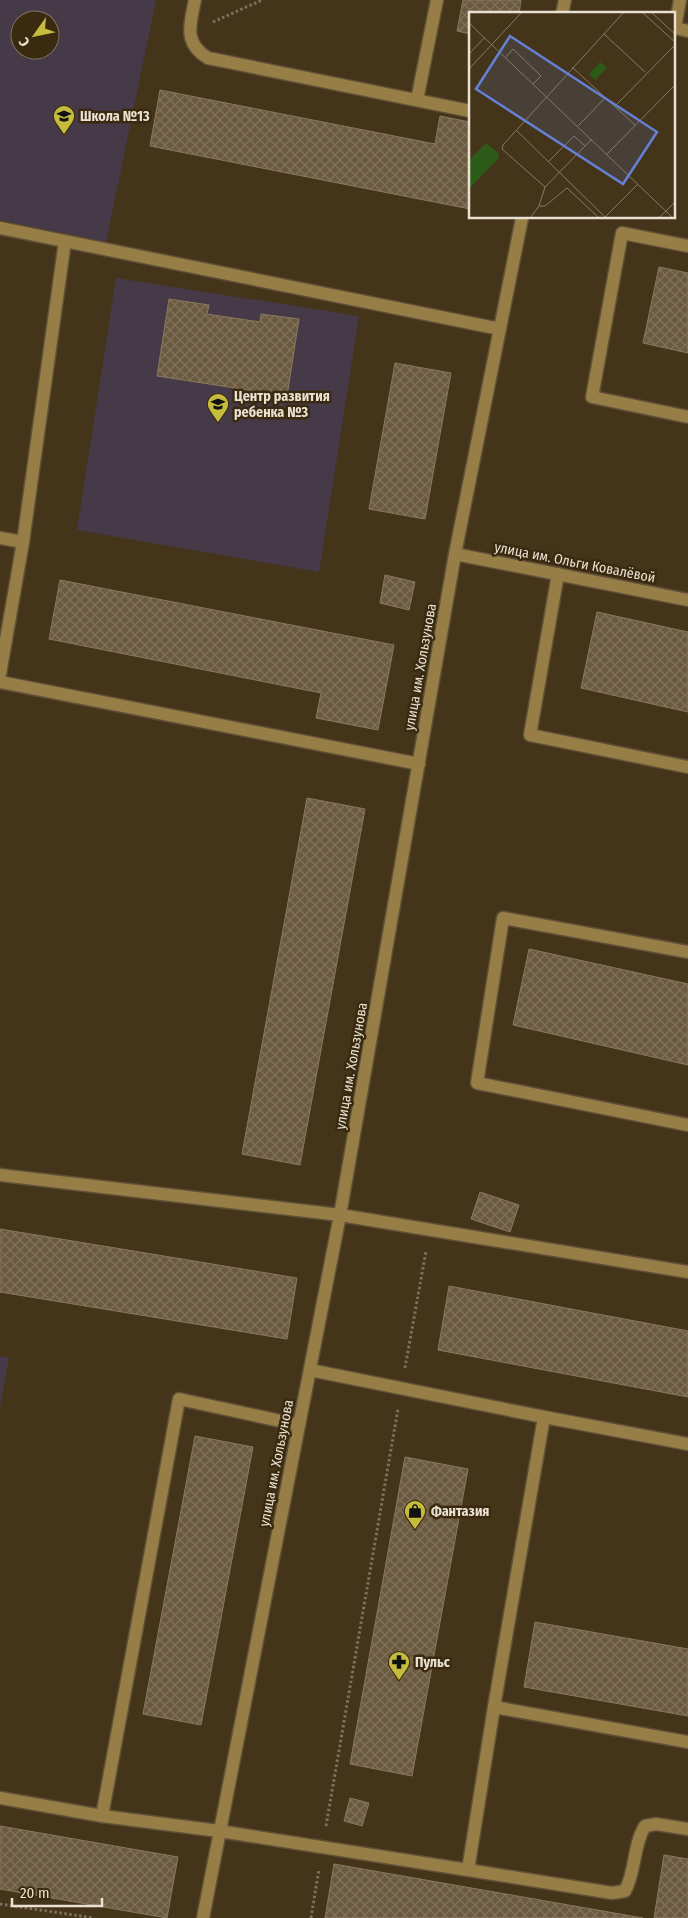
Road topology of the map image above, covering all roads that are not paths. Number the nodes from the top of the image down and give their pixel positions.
1 (195, 0) edge
2 (437, 0) edge
3 (680, 0) edge
4 (676, 22) edge
5 (417, 100) junction
6 (469, 111) edge
7 (522, 219) edge
8 (0, 228) edge
9 (65, 241) junction
10 (688, 246) edge
11 (500, 329) junction
12 (688, 418) edge
13 (0, 538) edge
14 (24, 542) junction
15 (456, 554) junction
16 (558, 574) junction
17 (688, 600) edge
18 (0, 674) edge
19 (0, 682) edge
20 (419, 764) junction
21 (688, 767) edge
22 (688, 952) edge
23 (688, 1125) edge
24 (0, 1175) edge
25 (340, 1215) junction
26 (688, 1272) edge
27 (310, 1370) junction
28 (544, 1417) junction
29 (299, 1425) junction
30 (688, 1444) edge
31 (494, 1707) junction
32 (688, 1742) edge
33 (0, 1798) edge
34 (102, 1816) junction
35 (688, 1829) edge
36 (219, 1831) junction
37 (468, 1870) junction
38 (204, 1918) edge

1 - 5 street
2 - 5 street
3 - 4 street
5 - 6 street
7 - 11 street, улица им. Хользунова
8 - 9 street
9 - 11 street
9 - 14 street
10 - 12 street
11 - 15 street, улица им. Хользунова
13 - 14 street
14 - 18 street
15 - 16 street, улица им. Ольги Ковалёвой
15 - 20 street, улица им. Хользунова
16 - 17 street, улица им. Ольги Ковалёвой
16 - 21 street
19 - 20 street
20 - 25 street, улица им. Хользунова
22 - 23 street
24 - 25 street
25 - 26 street
25 - 27 street, улица им. Хользунова
27 - 28 street
27 - 29 street, улица им. Хользунова
28 - 30 street
28 - 31 street
29 - 34 street
29 - 36 street, улица им. Хользунова
31 - 32 street
31 - 37 street
33 - 34 street
34 - 36 street
35 - 37 street
36 - 37 street
36 - 38 street, улица им. Хользунова

